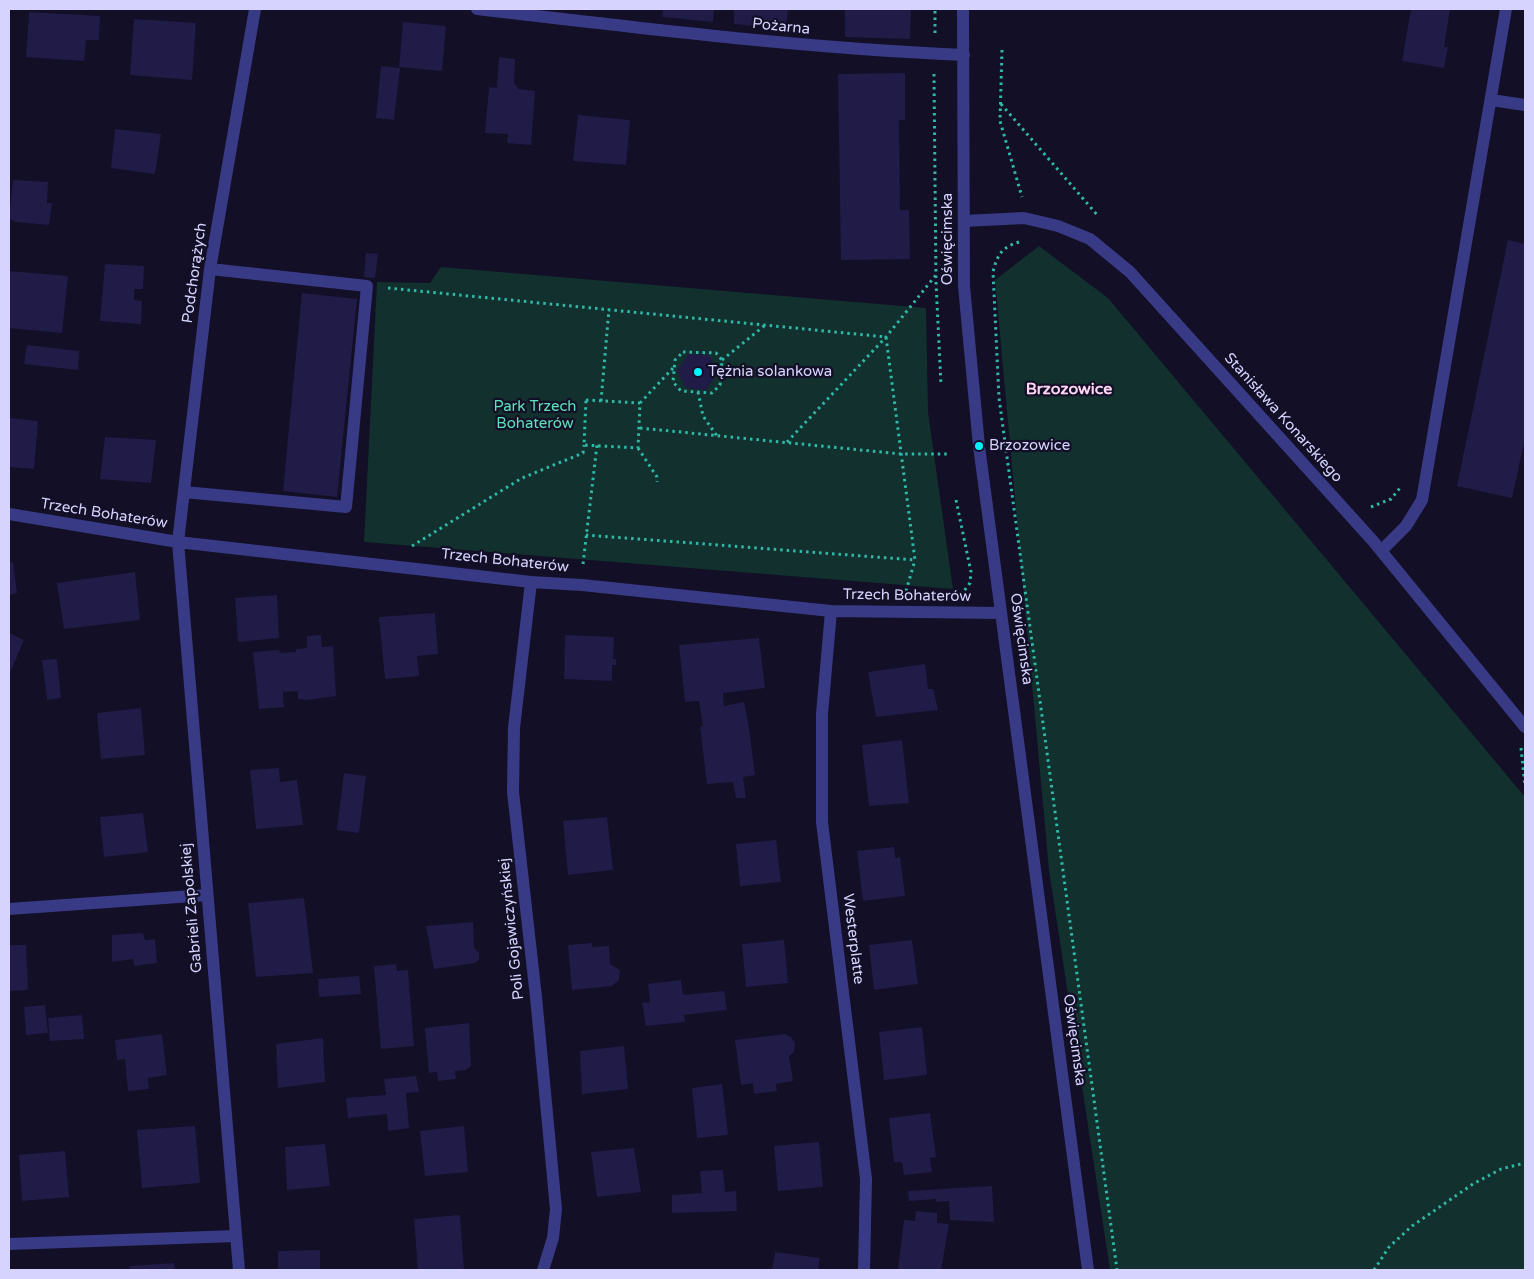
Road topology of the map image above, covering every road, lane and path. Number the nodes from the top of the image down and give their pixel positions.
1 (255, 9) edge
2 (477, 9) edge
3 (935, 9) edge
4 (963, 9) edge
5 (1506, 9) edge
6 (1002, 50) dead end
7 (934, 53) junction
8 (964, 55) junction
9 (1491, 100) junction
10 (1525, 105) edge
11 (1023, 200) dead end
12 (964, 221) junction
13 (1024, 241) dead end
14 (210, 269) junction
15 (936, 274) junction
16 (367, 286) junction
17 (609, 309) junction
18 (765, 325) junction
19 (886, 337) junction
20 (722, 360) junction
21 (674, 367) junction
22 (941, 384) dead end
23 (698, 392) junction
24 (601, 401) junction
25 (640, 403) junction
26 (640, 428) junction
27 (717, 436) junction
28 (787, 442) junction
29 (584, 445) junction
30 (597, 446) junction
31 (638, 448) junction
32 (901, 454) junction
33 (950, 454) dead end
34 (657, 482) dead end
35 (184, 492) junction
36 (956, 500) dead end
37 (9, 514) edge
38 (586, 535) junction
39 (178, 542) junction
40 (411, 547) dead end
41 (1381, 551) junction
42 (915, 560) junction
43 (532, 582) junction
44 (582, 585) junction
45 (960, 593) dead end
46 (904, 596) dead end
47 (831, 611) junction
48 (1000, 613) junction
49 (1525, 727) edge
50 (207, 895) junction
51 (9, 909) edge
52 (1525, 1163) edge
53 (236, 1236) junction
54 (9, 1244) edge
55 (239, 1270) edge
56 (543, 1270) edge
57 (864, 1270) edge
58 (1088, 1270) edge
59 (1117, 1270) edge
60 (1374, 1270) edge

1 - 14 street, Podchorążych
2 - 7 street, Pożarna
3 - 7 path
4 - 8 street, Oświęcimska
5 - 9 street
6 - 11 path
7 - 8 street, Pożarna
7 - 15 path
8 - 12 street, Oświęcimska
9 - 10 street
9 - 41 street
12 - 41 street, Stanisława Konarskiego
12 - 48 street, Oświęcimska
13 - 59 path
14 - 16 street
14 - 35 street, Podchorążych
15 - 19 path
15 - 22 path
16 - 17 path
16 - 35 street
17 - 18 path
17 - 24 path
18 - 19 path
18 - 20 path
19 - 28 path
19 - 32 path
20 - 21 path
20 - 23 path
21 - 23 path
21 - 25 path
23 - 27 path
24 - 25 path
24 - 29 path
25 - 26 path
26 - 27 path
26 - 31 path
27 - 28 path
28 - 32 path
29 - 30 path
29 - 40 path
30 - 31 path
30 - 38 path
31 - 34 path
32 - 33 path
32 - 42 path
35 - 39 street, Podchorążych
36 - 45 path
37 - 39 street, Trzech Bohaterów
38 - 42 path
38 - 44 path
39 - 43 street, Trzech Bohaterów
39 - 50 street, Gabrieli Zapolskiej
41 - 49 street, Stanisława Konarskiego
42 - 46 path
43 - 44 street, Trzech Bohaterów
43 - 56 street, Poli Gojawiczyńskiej
44 - 47 street, Trzech Bohaterów
47 - 48 street, Trzech Bohaterów
47 - 57 street, Westerplatte
48 - 58 street, Oświęcimska
50 - 51 street
50 - 53 street, Gabrieli Zapolskiej
52 - 60 path
53 - 54 street
53 - 55 street, Gabrieli Zapolskiej

